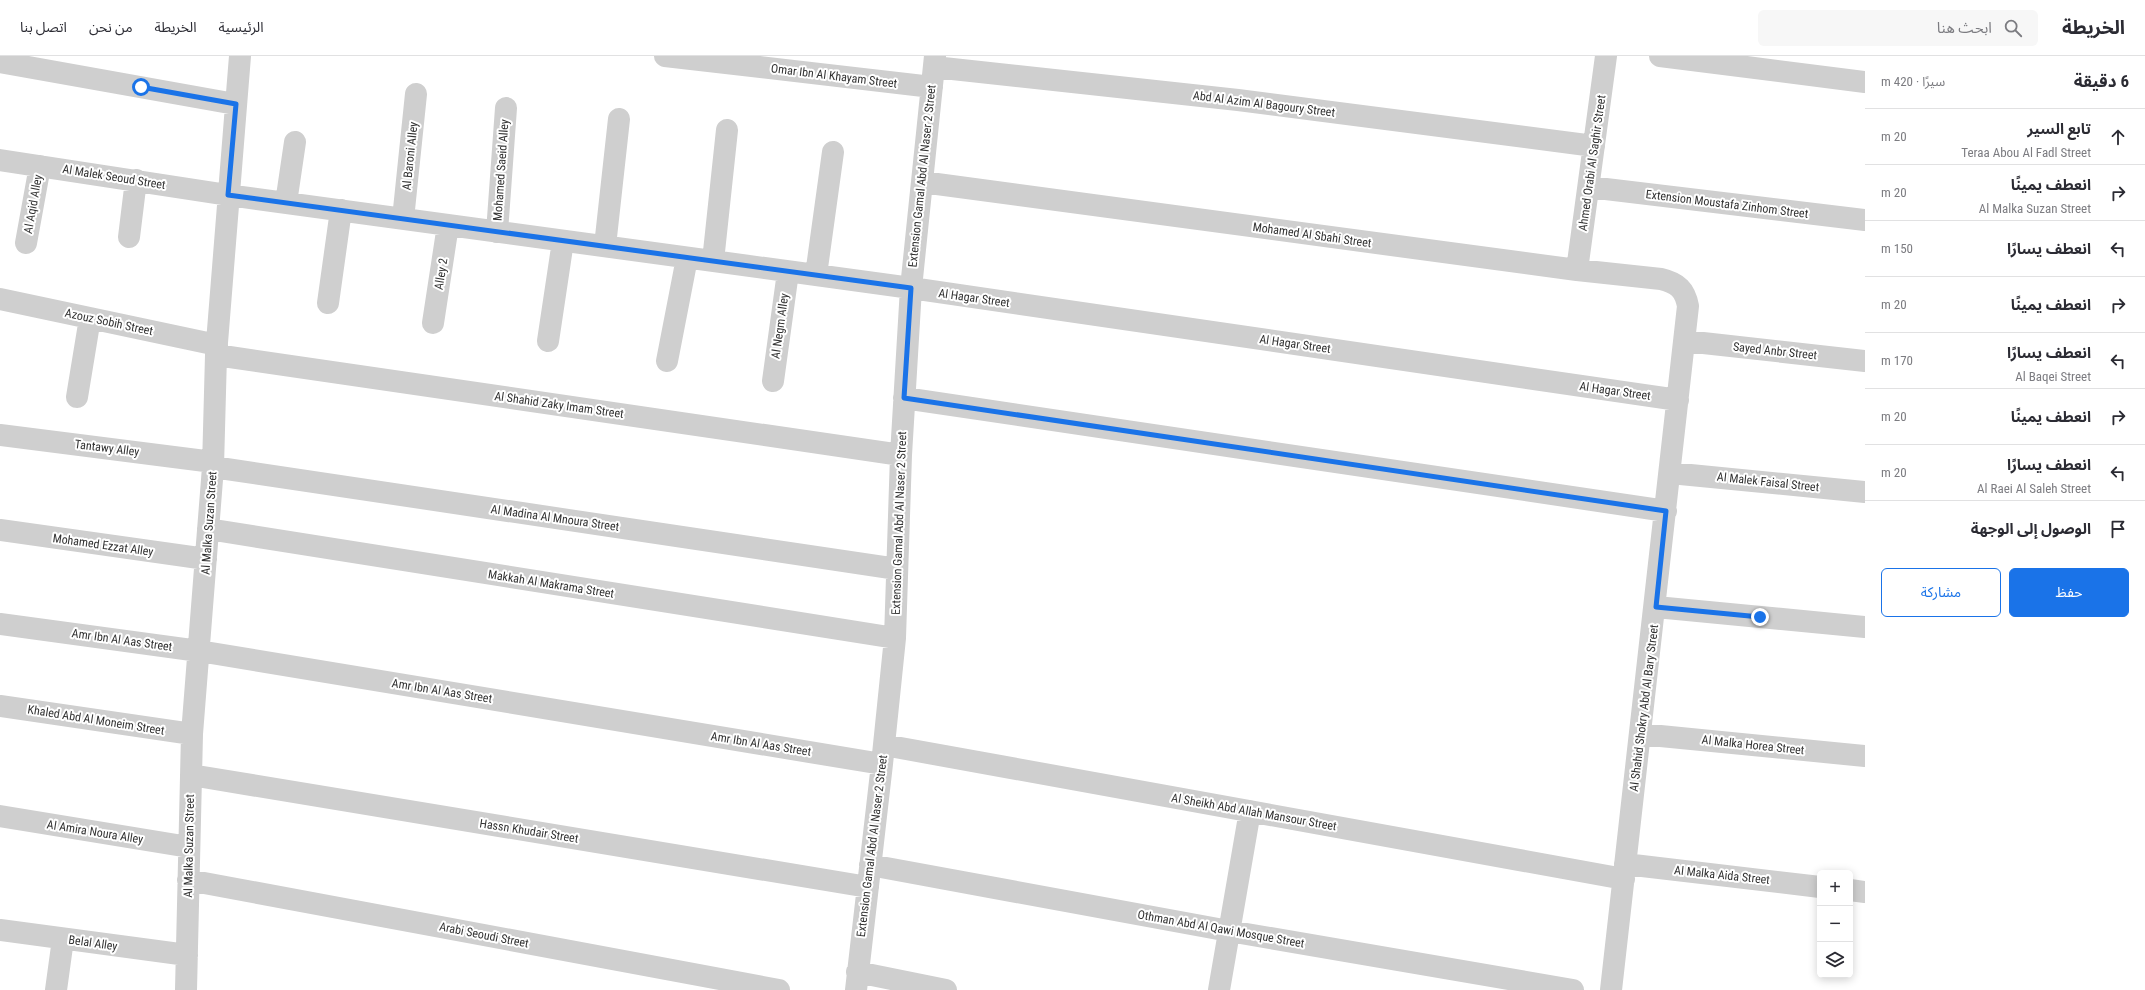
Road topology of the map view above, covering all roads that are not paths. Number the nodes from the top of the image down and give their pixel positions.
1 (240, 56) edge
2 (665, 56) edge
3 (1606, 56) edge
4 (1660, 56) edge
5 (0, 62) edge
6 (933, 70) edge
7 (1865, 82) edge
8 (416, 94) dead end
9 (236, 104) junction
10 (506, 108) dead end
11 (619, 119) dead end
12 (727, 130) dead end
13 (295, 142) dead end
14 (1594, 146) junction
15 (833, 152) dead end
16 (0, 160) edge
17 (40, 166) junction
18 (136, 180) junction
19 (922, 182) junction
20 (1589, 187) junction
21 (228, 195) junction
22 (286, 203) junction
23 (341, 210) junction
24 (403, 219) junction
25 (1865, 220) edge
26 (448, 225) junction
27 (497, 232) junction
28 (129, 237) dead end
29 (563, 241) junction
30 (26, 243) dead end
31 (605, 246) junction
32 (687, 258) junction
33 (713, 261) junction
34 (1577, 270) junction
35 (788, 272) junction
36 (816, 275) junction
37 (911, 288) junction
38 (0, 299) edge
39 (328, 303) dead end
40 (1688, 306) joint
41 (90, 318) junction
42 (433, 323) dead end
43 (548, 341) dead end
44 (1685, 341) junction
45 (217, 350) junction
46 (1865, 361) edge
47 (667, 362) dead end
48 (773, 381) dead end
49 (77, 398) dead end
50 (904, 398) junction
51 (1678, 400) junction
52 (0, 435) edge
53 (901, 455) junction
54 (213, 465) junction
55 (1670, 473) junction
56 (1865, 492) edge
57 (1666, 511) junction
58 (0, 530) edge
59 (208, 530) junction
60 (206, 559) junction
61 (897, 569) junction
62 (1656, 607) junction
63 (0, 624) edge
64 (1865, 627) edge
65 (895, 638) junction
66 (199, 650) junction
67 (0, 706) edge
68 (192, 734) junction
69 (1640, 734) junction
70 (883, 755) junction
71 (1865, 756) edge
72 (191, 775) junction
73 (1250, 811) junction
74 (0, 816) edge
75 (189, 847) junction
76 (870, 865) junction
77 (1624, 872) junction
78 (188, 880) junction
79 (1817, 886) edge
80 (868, 887) junction
81 (1853, 890) edge
82 (1865, 892) edge
83 (0, 930) edge
84 (1230, 930) junction
85 (63, 939) junction
86 (187, 956) junction
87 (857, 981) edge
88 (56, 990) edge
89 (186, 990) edge
90 (779, 990) edge
91 (946, 990) edge
92 (1219, 990) edge
93 (1573, 990) edge
94 (1611, 990) edge

1 - 9 street, Al Malka Suzan Street
2 - 6 street, Omar Ibn Al Khayam Street
3 - 14 street, Ahmed Orabi Al Saghir Street
4 - 7 street
5 - 9 street
6 - 14 street, Abd Al Azim Al Bagoury Street
6 - 19 street, Extension Gamal Abd Al Naser 2 Street
8 - 24 street, Al Baroni Alley
9 - 21 street, Al Malka Suzan Street
10 - 27 street, Mohamed Saeid Alley
11 - 31 street
12 - 33 street
13 - 22 street
14 - 20 street, Ahmed Orabi Al Saghir Street
15 - 36 street
16 - 17 street, Al Malek Seoud Street
17 - 18 street, Al Malek Seoud Street
17 - 30 street, Al Aqid Alley
18 - 21 street, Al Malek Seoud Street
18 - 28 street
19 - 34 street, Mohamed Al Sbahi Street
19 - 37 street, Extension Gamal Abd Al Naser 2 Street
20 - 25 street, Extension Moustafa Zinhom Street
20 - 34 street, Ahmed Orabi Al Saghir Street
21 - 22 street, Al Malek Seoud Street
21 - 45 street, Al Malka Suzan Street
22 - 23 street, Al Malek Seoud Street
23 - 24 street, Al Malek Seoud Street
23 - 39 street
24 - 26 street, Al Malek Seoud Street
26 - 27 street, Al Malek Seoud Street
26 - 42 street, Alley 2
27 - 29 street, Al Malek Seoud Street
29 - 31 street, Al Hagar Street
29 - 43 street
31 - 32 street, Al Hagar Street
32 - 33 street, Al Hagar Street
32 - 47 street
33 - 35 street, Al Hagar Street
34 - 40 street, Mohamed Al Sbahi Street
35 - 36 street, Al Hagar Street
35 - 48 street, Al Negm Alley
36 - 37 street, Al Hagar Street
37 - 50 street, Extension Gamal Abd Al Naser 2 Street
37 - 51 street, Al Hagar Street
38 - 41 street, Azouz Sobih Street
40 - 44 street, Al Shahid Shokry Abd Al Bary Street
41 - 45 street, Azouz Sobih Street
41 - 49 street
44 - 46 street, Sayed Anbr Street
44 - 51 street, Al Shahid Shokry Abd Al Bary Street
45 - 53 street, Al Shahid Zaky Imam Street
45 - 54 street, Al Malka Suzan Street
50 - 53 street, Extension Gamal Abd Al Naser 2 Street
50 - 57 street
51 - 55 street, Al Shahid Shokry Abd Al Bary Street
52 - 54 street, Tantawy Alley
53 - 61 street, Extension Gamal Abd Al Naser 2 Street
54 - 59 street, Al Malka Suzan Street
54 - 61 street, Al Madina Al Mnoura Street
55 - 56 street, Al Malek Faisal Street
55 - 57 street, Al Shahid Shokry Abd Al Bary Street
57 - 62 street, Al Shahid Shokry Abd Al Bary Street
58 - 60 street, Mohamed Ezzat Alley
59 - 60 street, Al Malka Suzan Street
59 - 65 street, Makkah Al Makrama Street
60 - 66 street, Al Malka Suzan Street
61 - 65 street, Extension Gamal Abd Al Naser 2 Street
62 - 64 street
62 - 69 street, Al Shahid Shokry Abd Al Bary Street
63 - 66 street, Amr Ibn Al Aas Street
65 - 70 street, Extension Gamal Abd Al Naser 2 Street
66 - 68 street, Al Malka Suzan Street
66 - 70 street, Amr Ibn Al Aas Street
67 - 68 street, Khaled Abd Al Moneim Street
68 - 72 street, Al Malka Suzan Street
69 - 71 street, Al Malka Horea Street
69 - 77 street, Al Shahid Shokry Abd Al Bary Street
70 - 73 street, Al Sheikh Abd Allah Mansour Street
70 - 76 street, Extension Gamal Abd Al Naser 2 Street
72 - 75 street, Al Malka Suzan Street
72 - 80 street, Hassn Khudair Street
73 - 77 street, Al Sheikh Abd Allah Mansour Street
73 - 84 street
74 - 75 street, Al Amira Noura Alley
75 - 78 street, Al Malka Suzan Street
76 - 80 street, Extension Gamal Abd Al Naser 2 Street
76 - 84 street, Othman Abd Al Qawi Mosque Street
77 - 79 street, Al Malka Aida Street
77 - 94 street, Al Shahid Shokry Abd Al Bary Street
78 - 86 street, Al Malka Suzan Street
78 - 90 street, Arabi Seoudi Street
80 - 87 street, Extension Gamal Abd Al Naser 2 Street
81 - 82 street
83 - 85 street, Belal Alley
84 - 92 street
84 - 93 street, Othman Abd Al Qawi Mosque Street
85 - 86 street, Belal Alley
85 - 88 street
86 - 89 street, Al Malka Suzan Street
87 - 91 street

